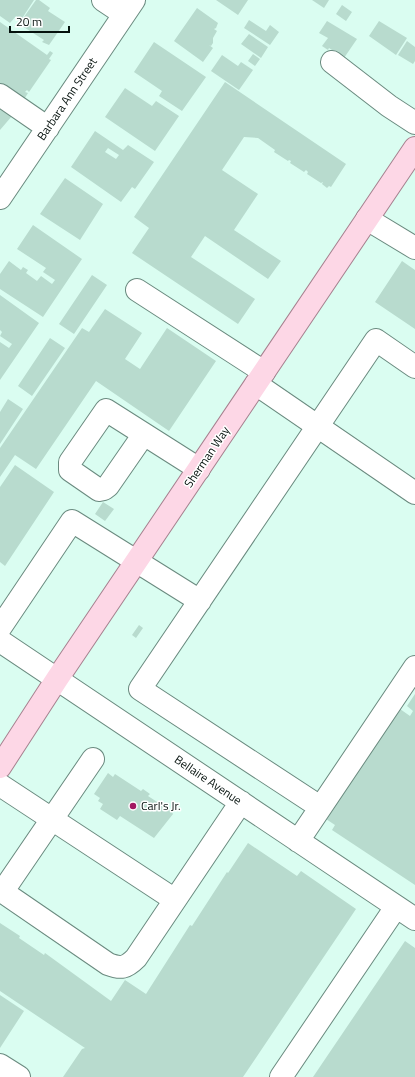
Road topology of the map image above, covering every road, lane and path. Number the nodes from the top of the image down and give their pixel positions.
1 (103, 0) edge
2 (129, 7) edge
3 (332, 62) dead end
4 (0, 95) edge
5 (415, 123) edge
6 (48, 128) junction
7 (415, 148) edge
8 (0, 198) edge
9 (367, 219) junction
10 (415, 248) edge
11 (137, 290) dead end
12 (415, 367) edge
13 (260, 378) junction
14 (318, 426) junction
15 (144, 434) dead end
16 (198, 469) junction
17 (415, 493) edge
18 (136, 562) junction
19 (200, 601) junction
20 (0, 628) edge
21 (0, 641) edge
22 (415, 667) edge
23 (57, 679) junction
24 (93, 759) dead end
25 (0, 767) edge
26 (0, 785) edge
27 (241, 802) junction
28 (320, 807) junction
29 (52, 819) junction
30 (298, 841) junction
31 (1, 890) edge
32 (175, 900) junction
33 (396, 907) junction
34 (415, 919) edge
35 (0, 1065) edge
36 (18, 1077) edge
37 (281, 1077) edge

1 - 2 street
2 - 6 street, Barbara Ann Street
3 - 5 street
4 - 6 street
6 - 8 street, Barbara Ann Street
7 - 9 main road, Sherman Way
9 - 10 street
9 - 13 main road, Sherman Way
11 - 13 street
12 - 14 street
13 - 14 street
13 - 16 main road, Sherman Way
14 - 17 street
14 - 19 street
15 - 16 street
16 - 18 main road, Sherman Way
18 - 19 street
18 - 20 street
18 - 23 main road, Sherman Way
19 - 28 street
21 - 23 street, Bellaire Avenue
22 - 28 street
23 - 25 main road, Sherman Way
23 - 27 street, Bellaire Avenue
24 - 29 street
26 - 29 street
27 - 30 street, Bellaire Avenue
27 - 32 street
28 - 30 street
29 - 31 street
29 - 32 street
30 - 33 street, Bellaire Avenue
31 - 32 street
33 - 34 street, Bellaire Avenue
33 - 37 street
35 - 36 street

